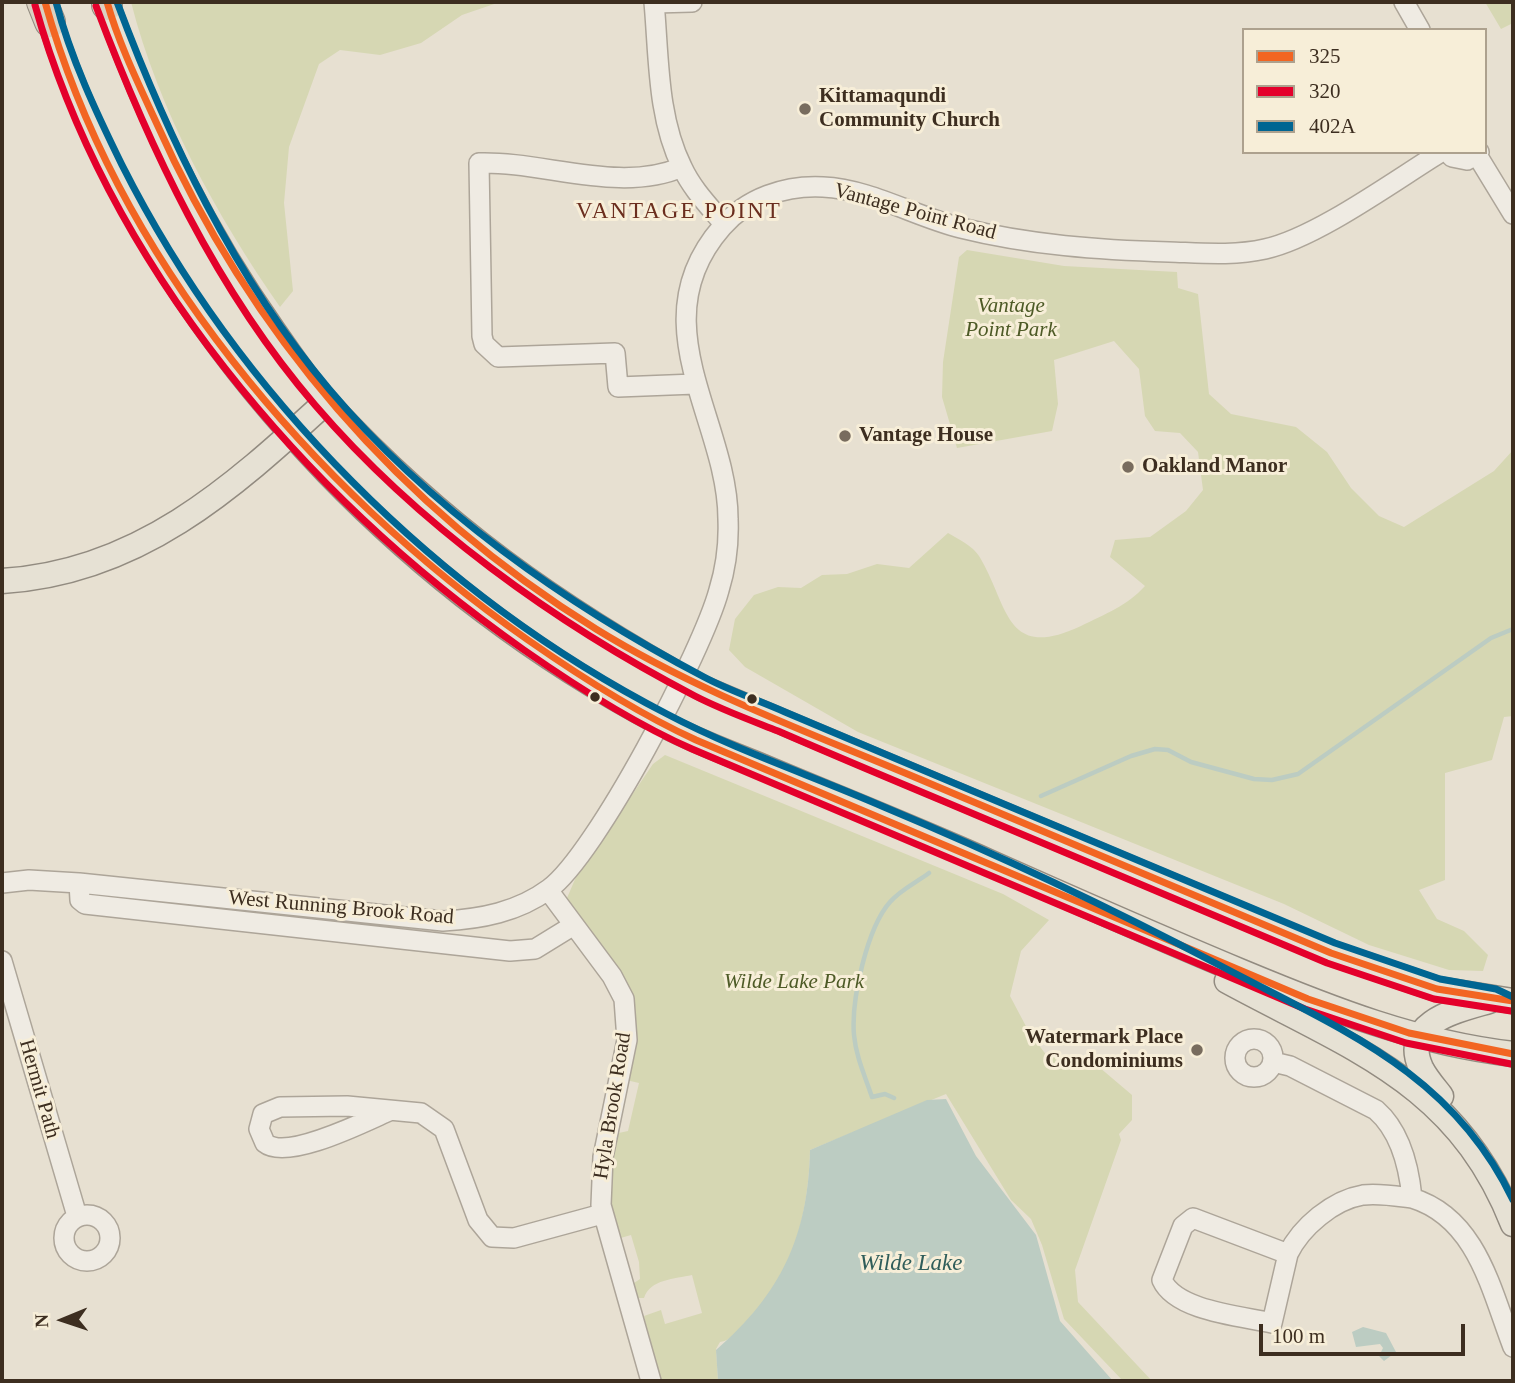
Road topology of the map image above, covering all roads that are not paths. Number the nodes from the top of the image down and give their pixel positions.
1 (654, 2) edge
2 (692, 2) edge
3 (1404, 2) edge
4 (107, 3) edge
5 (46, 9) edge
6 (1419, 28) edge
7 (1438, 154) edge
8 (1451, 154) edge
9 (1475, 154) edge
10 (1479, 154) edge
11 (682, 167) junction
12 (1513, 214) edge
13 (723, 224) junction
14 (695, 384) junction
15 (326, 402) junction
16 (292, 433) junction
17 (2, 581) edge
18 (681, 677) junction
19 (659, 722) junction
20 (2, 883) edge
21 (79, 883) junction
22 (548, 890) junction
23 (1110, 918) junction
24 (574, 925) junction
25 (2, 961) edge
26 (1506, 1003) edge
27 (1421, 1038) junction
28 (1513, 1054) edge
29 (1273, 1062) dead end
30 (389, 1111) junction
31 (1467, 1140) junction
32 (1412, 1198) junction
33 (602, 1214) junction
34 (77, 1216) dead end
35 (1513, 1224) edge
36 (1288, 1254) junction
37 (1513, 1347) edge
38 (651, 1381) edge

1 - 2 street
1 - 11 street
3 - 6 street
4 - 15 main road
5 - 16 main road
7 - 13 street, Vantage Point Road
8 - 9 street
10 - 12 street
11 - 13 street
11 - 14 street
13 - 14 street, Vantage Point Road
14 - 18 street, Vantage Point Road
15 - 16 main road
15 - 18 main road
16 - 17 main road
16 - 19 main road
18 - 19 street, West Running Brook Road
18 - 26 main road
19 - 22 street, West Running Brook Road
19 - 23 main road
20 - 21 street, West Running Brook Road
21 - 22 street, West Running Brook Road
21 - 24 street
22 - 24 street, Hyla Brook Road
23 - 27 main road
23 - 31 main road
24 - 33 street, Hyla Brook Road
25 - 34 street, Hermit Path
26 - 27 main road
27 - 28 main road
27 - 31 main road
29 - 32 street
30 - 30 street
30 - 33 street
31 - 35 main road
32 - 36 street
32 - 37 street
33 - 38 street, Hyla Brook Road
36 - 36 street

